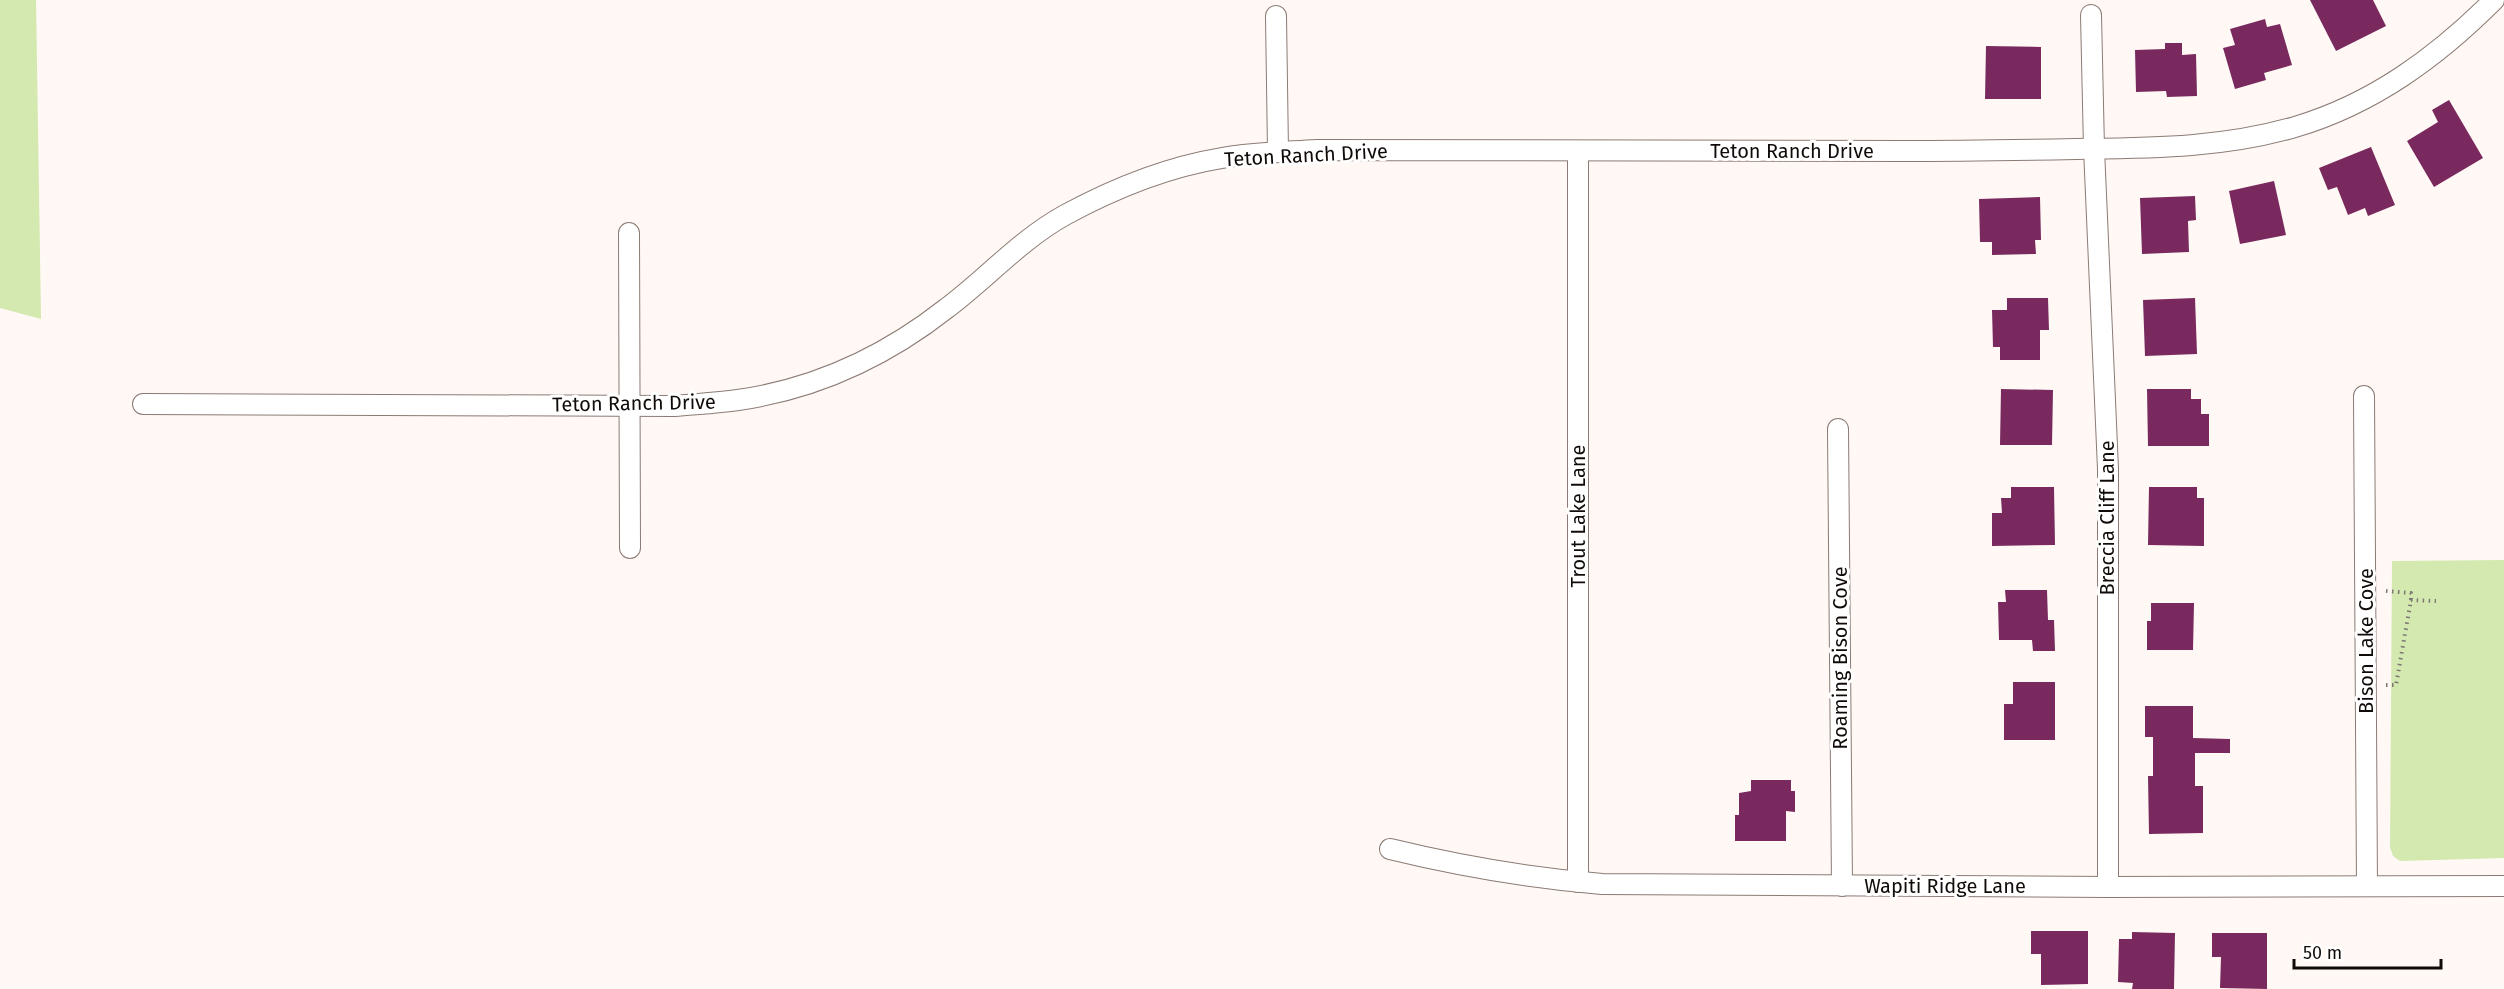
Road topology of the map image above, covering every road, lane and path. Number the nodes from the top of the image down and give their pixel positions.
1 (2494, 0) edge
2 (2091, 15) dead end
3 (1276, 16) dead end
4 (2094, 149) junction
5 (1578, 151) junction
6 (1278, 152) junction
7 (629, 233) dead end
8 (2364, 396) dead end
9 (143, 404) dead end
10 (629, 405) junction
11 (1838, 429) dead end
12 (630, 548) dead end
13 (2386, 591) dead end
14 (2410, 600) junction
15 (2436, 601) dead end
16 (2386, 685) dead end
17 (1390, 849) dead end
18 (1578, 882) junction
19 (1842, 886) junction
20 (2367, 886) junction
21 (2504, 886) edge
22 (2108, 887) junction

1 - 4 street, Teton Ranch Drive
2 - 4 street, Breccia Cliff Lane
3 - 6 street
4 - 5 street, Teton Ranch Drive
4 - 22 street, Breccia Cliff Lane
5 - 6 street, Teton Ranch Drive
5 - 18 street, Trout Lake Lane
6 - 10 street, Teton Ranch Drive
7 - 10 street
8 - 20 street, Bison Lake Cove
9 - 10 street, Teton Ranch Drive
10 - 12 street
11 - 19 street, Roaming Bison Cove
13 - 14 path
14 - 15 path
14 - 16 path
17 - 18 street, Wapiti Ridge Lane
18 - 19 street, Wapiti Ridge Lane
19 - 22 street, Wapiti Ridge Lane
20 - 21 street, Wapiti Ridge Lane
20 - 22 street, Wapiti Ridge Lane

